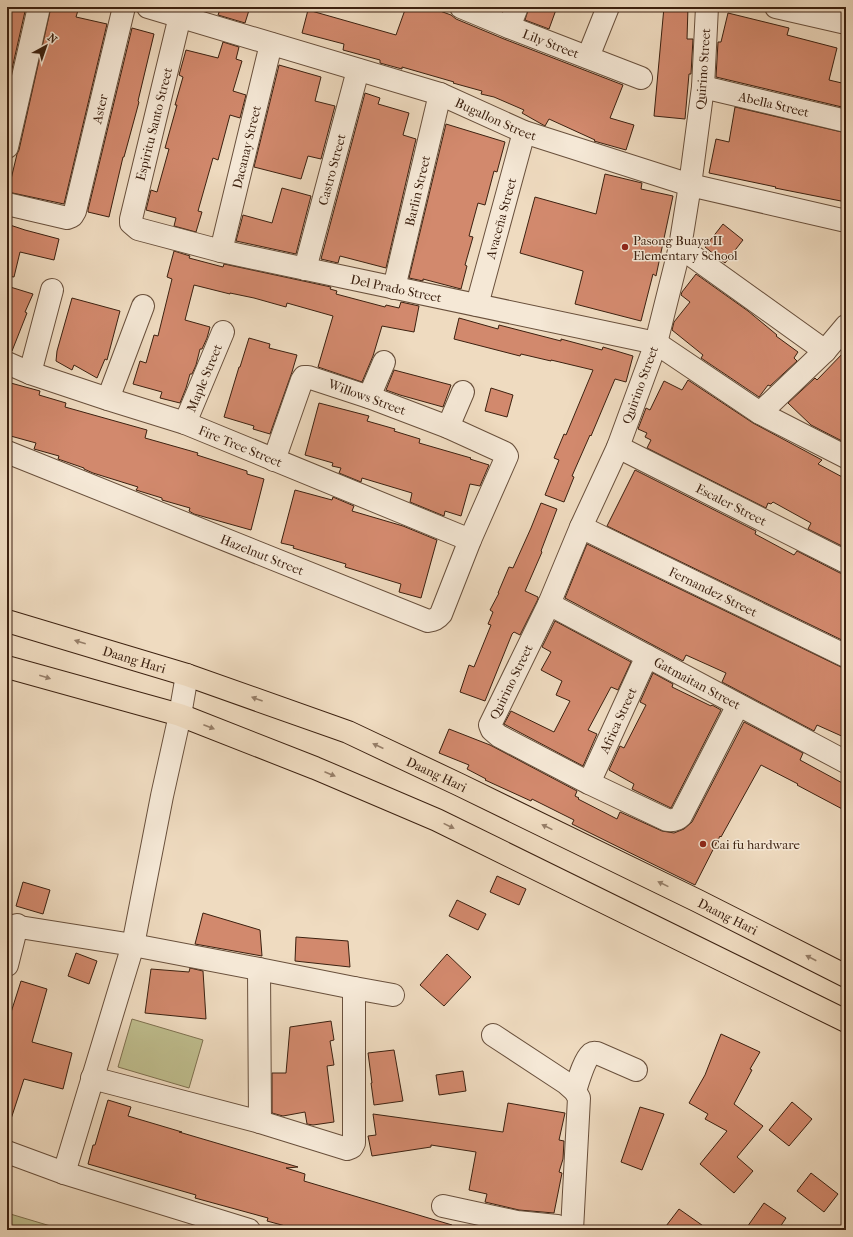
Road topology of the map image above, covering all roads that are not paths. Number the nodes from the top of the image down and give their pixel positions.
1 (39, 7) edge
2 (124, 7) edge
3 (148, 7) edge
4 (461, 7) edge
5 (517, 7) edge
6 (608, 7) edge
7 (707, 7) edge
8 (776, 7) edge
9 (797, 9) edge
10 (180, 16) junction
11 (846, 23) edge
12 (509, 27) junction
13 (271, 44) junction
14 (588, 58) junction
15 (358, 70) junction
16 (641, 78) dead end
17 (703, 87) junction
18 (440, 94) junction
19 (846, 121) edge
20 (524, 132) junction
21 (7, 147) edge
22 (690, 185) junction
23 (7, 204) edge
24 (846, 221) edge
25 (138, 229) joint
26 (680, 248) junction
27 (221, 251) junction
28 (305, 269) junction
29 (394, 288) junction
30 (52, 290) dead end
31 (477, 305) junction
32 (143, 306) dead end
33 (846, 326) edge
34 (223, 332) dead end
35 (656, 343) junction
36 (825, 351) junction
37 (384, 362) dead end
38 (7, 363) edge
39 (30, 373) junction
40 (463, 392) dead end
41 (369, 397) junction
42 (108, 399) junction
43 (760, 413) junction
44 (185, 423) junction
45 (448, 428) junction
46 (618, 447) junction
47 (7, 452) edge
48 (846, 457) edge
49 (274, 460) junction
50 (581, 527) junction
51 (470, 540) junction
52 (846, 562) edge
53 (549, 604) junction
54 (7, 621) edge
55 (646, 656) junction
56 (846, 656) edge
57 (8, 669) edge
58 (187, 674) junction
59 (738, 705) junction
60 (180, 715) junction
61 (846, 762) edge
62 (590, 783) junction
63 (12, 925) edge
64 (133, 944) junction
65 (7, 965) edge
66 (260, 969) junction
67 (846, 976) edge
68 (354, 988) junction
69 (393, 995) dead end
70 (846, 1021) edge
71 (493, 1035) dead end
72 (636, 1070) dead end
73 (92, 1078) junction
74 (575, 1091) junction
75 (260, 1122) junction
76 (7, 1152) edge
77 (64, 1173) junction
78 (443, 1206) dead end
79 (249, 1230) edge
80 (566, 1230) edge
81 (572, 1230) edge

1 - 21 street
2 - 23 street, Aster
3 - 10 street, Bugallon Street
4 - 12 street, Lily Street
5 - 12 street
6 - 14 street
7 - 17 street, Quirino Street
8 - 9 street
9 - 11 street
10 - 13 street, Bugallon Street
10 - 25 street, Espiritu Santo Street
12 - 14 street, Lily Street
13 - 15 street, Bugallon Street
13 - 27 street, Dacanay Street
14 - 16 street, Lily Street
15 - 18 street, Bugallon Street
15 - 28 street, Castro Street
17 - 19 street, Abella Street
17 - 22 street, Quirino Street
18 - 20 street, Bugallon Street
18 - 29 street, Barlin Street
20 - 22 street, Bugallon Street
20 - 31 street, Avaceña Street
22 - 24 street, Bugallon Street
22 - 26 street, Quirino Street
25 - 27 street, Del Prado Street
26 - 35 street, Quirino Street
26 - 36 street
27 - 28 street, Del Prado Street
28 - 29 street, Del Prado Street
29 - 31 street, Del Prado Street
30 - 39 street
31 - 35 street, Del Prado Street
32 - 42 street
33 - 36 street
34 - 44 street, Maple Street
35 - 43 street
35 - 46 street, Quirino Street
36 - 43 street
37 - 41 street
38 - 39 street, Fire Tree Street
39 - 42 street, Fire Tree Street
40 - 45 street
41 - 45 street, Willows Street
41 - 49 street, Willows Street
42 - 44 street, Fire Tree Street
43 - 48 street
44 - 49 street, Fire Tree Street
45 - 51 street, Willows Street
46 - 50 street, Quirino Street
46 - 52 street, Escaler Street
47 - 51 street, Hazelnut Street
49 - 51 street, Fire Tree Street
50 - 53 street, Quirino Street
50 - 56 street, Fernandez Street
53 - 55 street, Gatmaitan Street
53 - 62 street, Quirino Street
58 -> 54 main road, Daang Hari
55 - 59 street, Gatmaitan Street
55 - 62 street, Africa Street
57 -> 60 main road
58 - 60 street
67 -> 58 main road, Daang Hari
59 - 61 street, Gatmaitan Street
59 - 62 street
60 - 64 street
60 -> 70 main road
63 - 64 street
63 - 65 street
64 - 66 street
64 - 73 street
66 - 68 street
66 - 75 street
68 - 69 street
68 - 75 street
71 - 74 street
72 - 74 street
73 - 75 street
73 - 77 street
74 - 81 street
76 - 77 street
77 - 79 street
78 - 80 street

